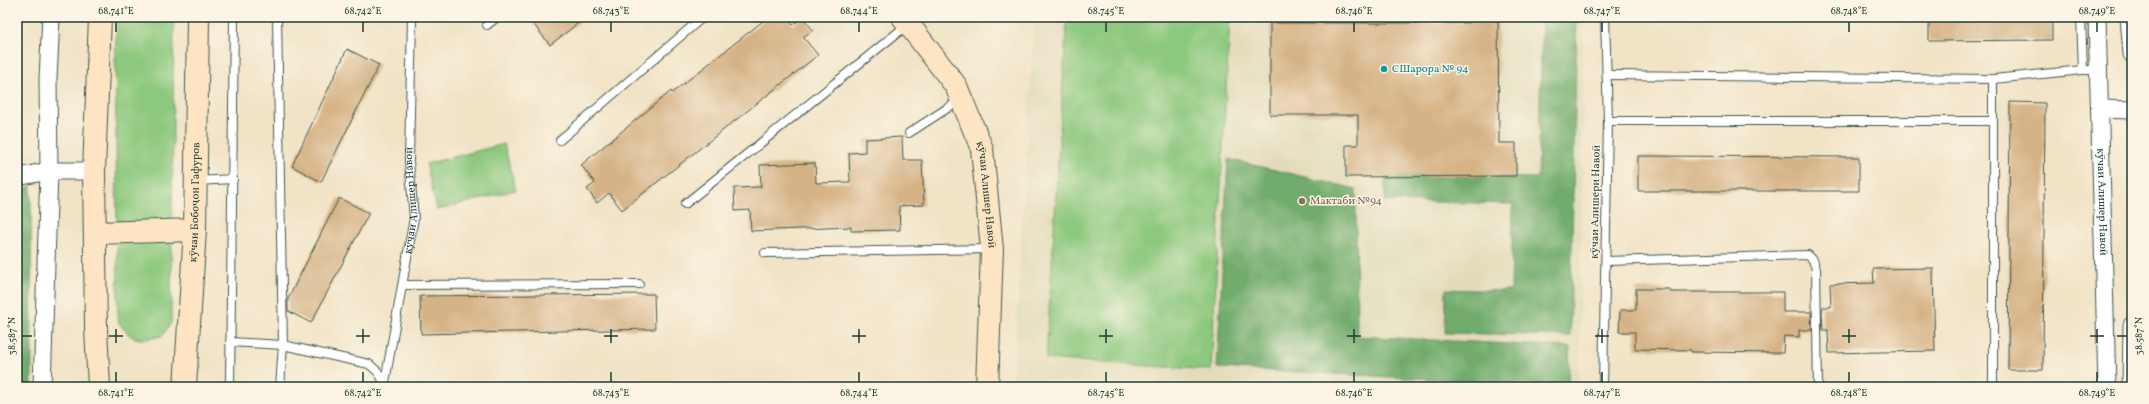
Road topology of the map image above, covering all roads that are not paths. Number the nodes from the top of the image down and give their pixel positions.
1 (51, 17) edge
2 (100, 17) edge
3 (198, 17) edge
4 (234, 17) edge
5 (277, 17) edge
6 (412, 17) edge
7 (497, 17) edge
8 (703, 17) edge
9 (1605, 17) edge
10 (2081, 17) edge
11 (2097, 17) edge
12 (909, 19) edge
13 (2130, 23) edge
14 (487, 25) dead end
15 (2132, 54) edge
16 (2091, 70) junction
17 (1608, 74) junction
18 (1993, 79) junction
19 (960, 100) junction
20 (2100, 109) junction
21 (2132, 110) edge
22 (1608, 121) junction
23 (1993, 121) junction
24 (909, 133) dead end
25 (560, 140) dead end
26 (49, 171) junction
27 (94, 171) junction
28 (17, 177) edge
29 (233, 179) junction
30 (196, 181) junction
31 (685, 204) dead end
32 (195, 230) junction
33 (95, 233) junction
34 (992, 249) junction
35 (765, 253) dead end
36 (1606, 261) junction
37 (639, 284) dead end
38 (403, 285) junction
39 (2132, 325) edge
40 (230, 342) junction
41 (283, 345) junction
42 (2131, 376) edge
43 (386, 384) edge
44 (42, 387) edge
45 (99, 387) edge
46 (185, 387) edge
47 (230, 387) edge
48 (280, 387) edge
49 (987, 387) edge
50 (1604, 387) edge
51 (1818, 387) edge
52 (1993, 387) edge
53 (2107, 387) edge

1 - 26 street
2 - 27 main road
3 - 30 main road, кӯчаи Бобоҷон Гафуров
4 - 29 lane
5 - 41 lane
6 - 38 lane, кӯчаи Алишер Навоӣ
7 - 14 lane
8 - 25 lane
9 - 17 lane, кӯчаи Алишери Навоӣ
10 - 16 lane, кӯчаи Алишер Навоӣ
11 - 16 street, кӯчаи Алишер Навоӣ
12 - 19 main road, кӯчаи Алишер Навоӣ
12 - 31 lane, кӯчаи Алишер Навоӣ
13 - 15 street
16 - 18 lane
16 - 20 street, кӯчаи Алишер Навоӣ
17 - 18 lane
17 - 22 lane, кӯчаи Алишери Навоӣ
18 - 23 lane
19 - 24 lane
19 - 34 main road, кӯчаи Алишер Навоӣ
20 - 21 street
20 - 53 street, кӯчаи Алишер Навоӣ
22 - 23 lane
22 - 36 lane, кӯчаи Алишери Навоӣ
23 - 52 lane
26 - 27 street
26 - 28 street
26 - 44 street
27 - 33 main road
29 - 30 lane
29 - 40 lane
30 - 32 main road, кӯчаи Бобоҷон Гафуров
32 - 33 main road
32 - 46 main road, кӯчаи Бобоҷон Гафуров
33 - 45 main road
34 - 35 lane
34 - 49 main road, кӯчаи Алишер Навоӣ
36 - 50 lane, кӯчаи Алишери Навоӣ
36 - 51 lane
37 - 38 lane
38 - 43 lane, кӯчаи Алишер Навоӣ
39 - 42 street
40 - 41 lane, кӯчаи Алишер Навоӣ
40 - 47 lane
41 - 43 lane, кӯчаи Алишер Навоӣ
41 - 48 lane

